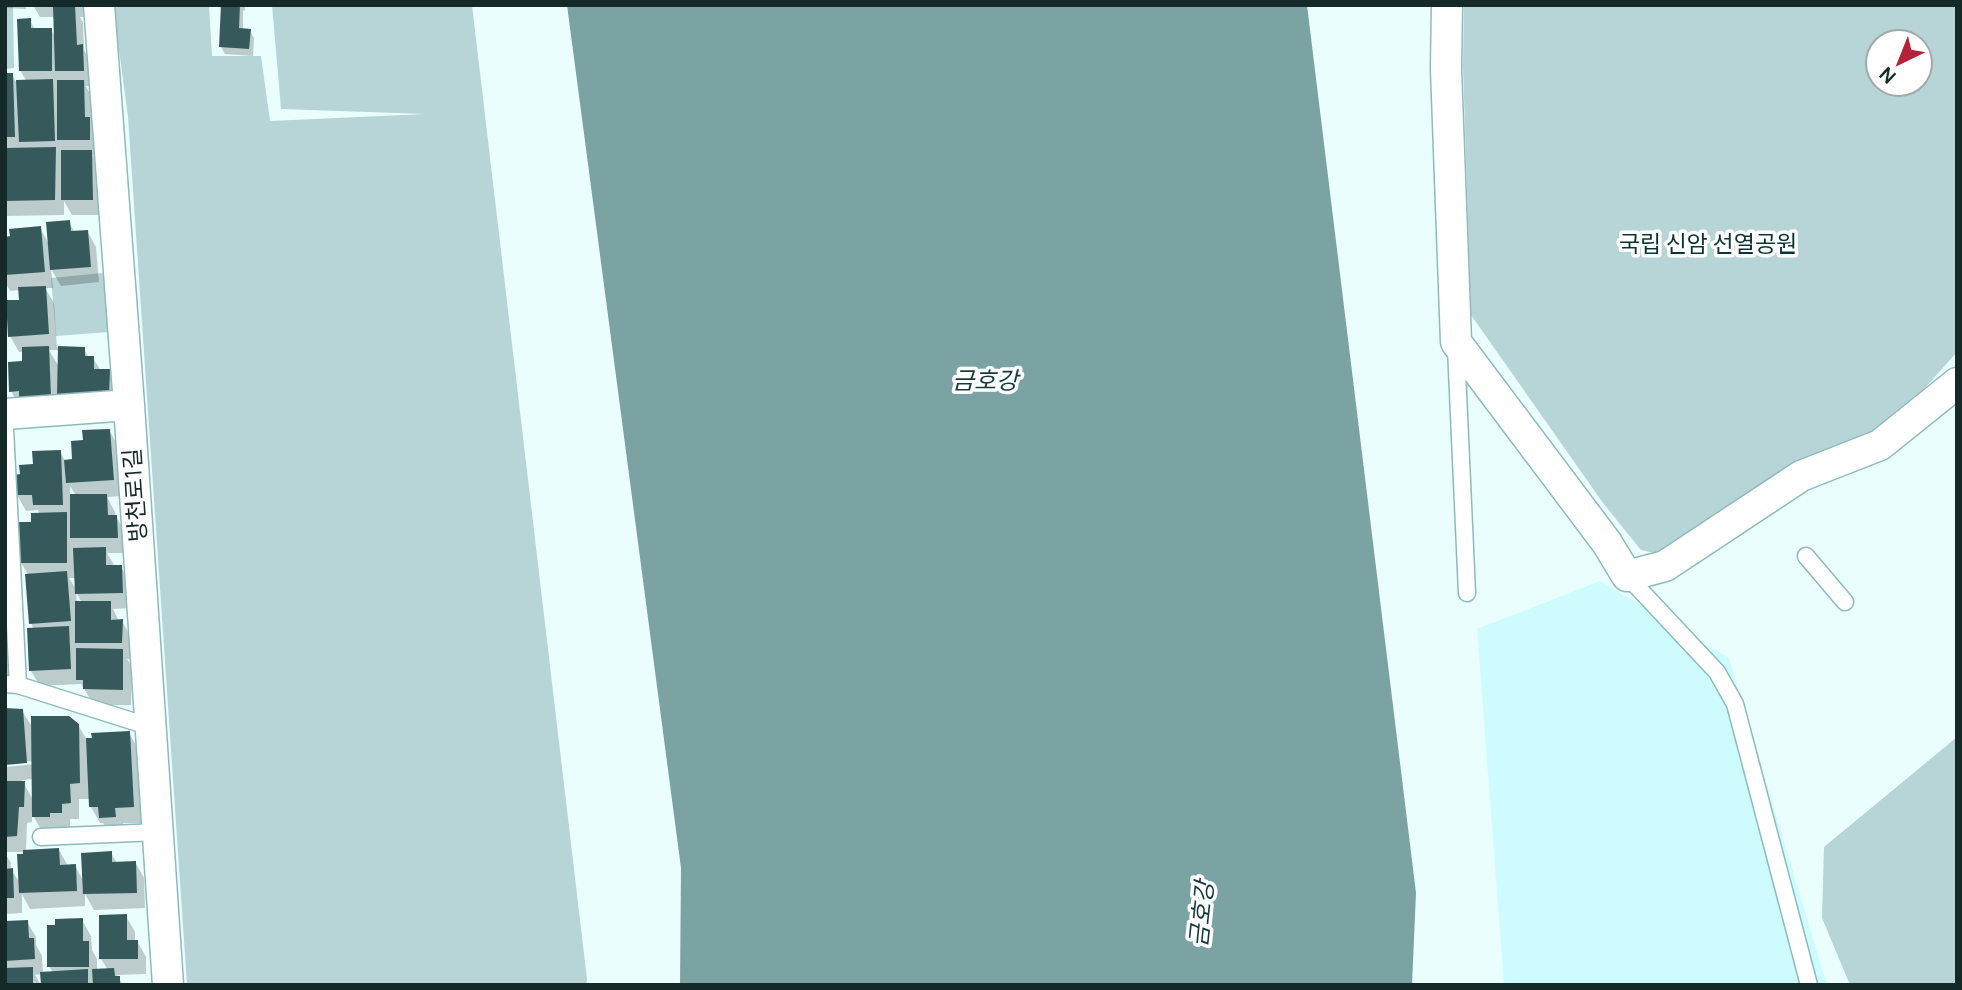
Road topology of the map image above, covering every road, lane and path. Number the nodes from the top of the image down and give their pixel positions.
1 (99, 5) edge
2 (1447, 5) edge
3 (1456, 342) junction
4 (1957, 383) edge
5 (129, 405) junction
6 (5, 414) edge
7 (5, 428) edge
8 (1806, 556) dead end
9 (1627, 576) junction
10 (1467, 593) dead end
11 (1845, 602) dead end
12 (12, 684) edge
13 (151, 727) junction
14 (158, 832) junction
15 (41, 837) dead end
16 (168, 985) edge
17 (1809, 985) edge

1 - 5 street, 방천로1길
2 - 3 street
3 - 9 street
3 - 10 lane
4 - 9 street
5 - 6 street
5 - 13 street, 방천로1길
7 - 12 lane
8 - 11 lane
9 - 17 lane
12 - 13 lane
13 - 14 street, 방천로1길
14 - 15 lane
14 - 16 street, 방천로1길

